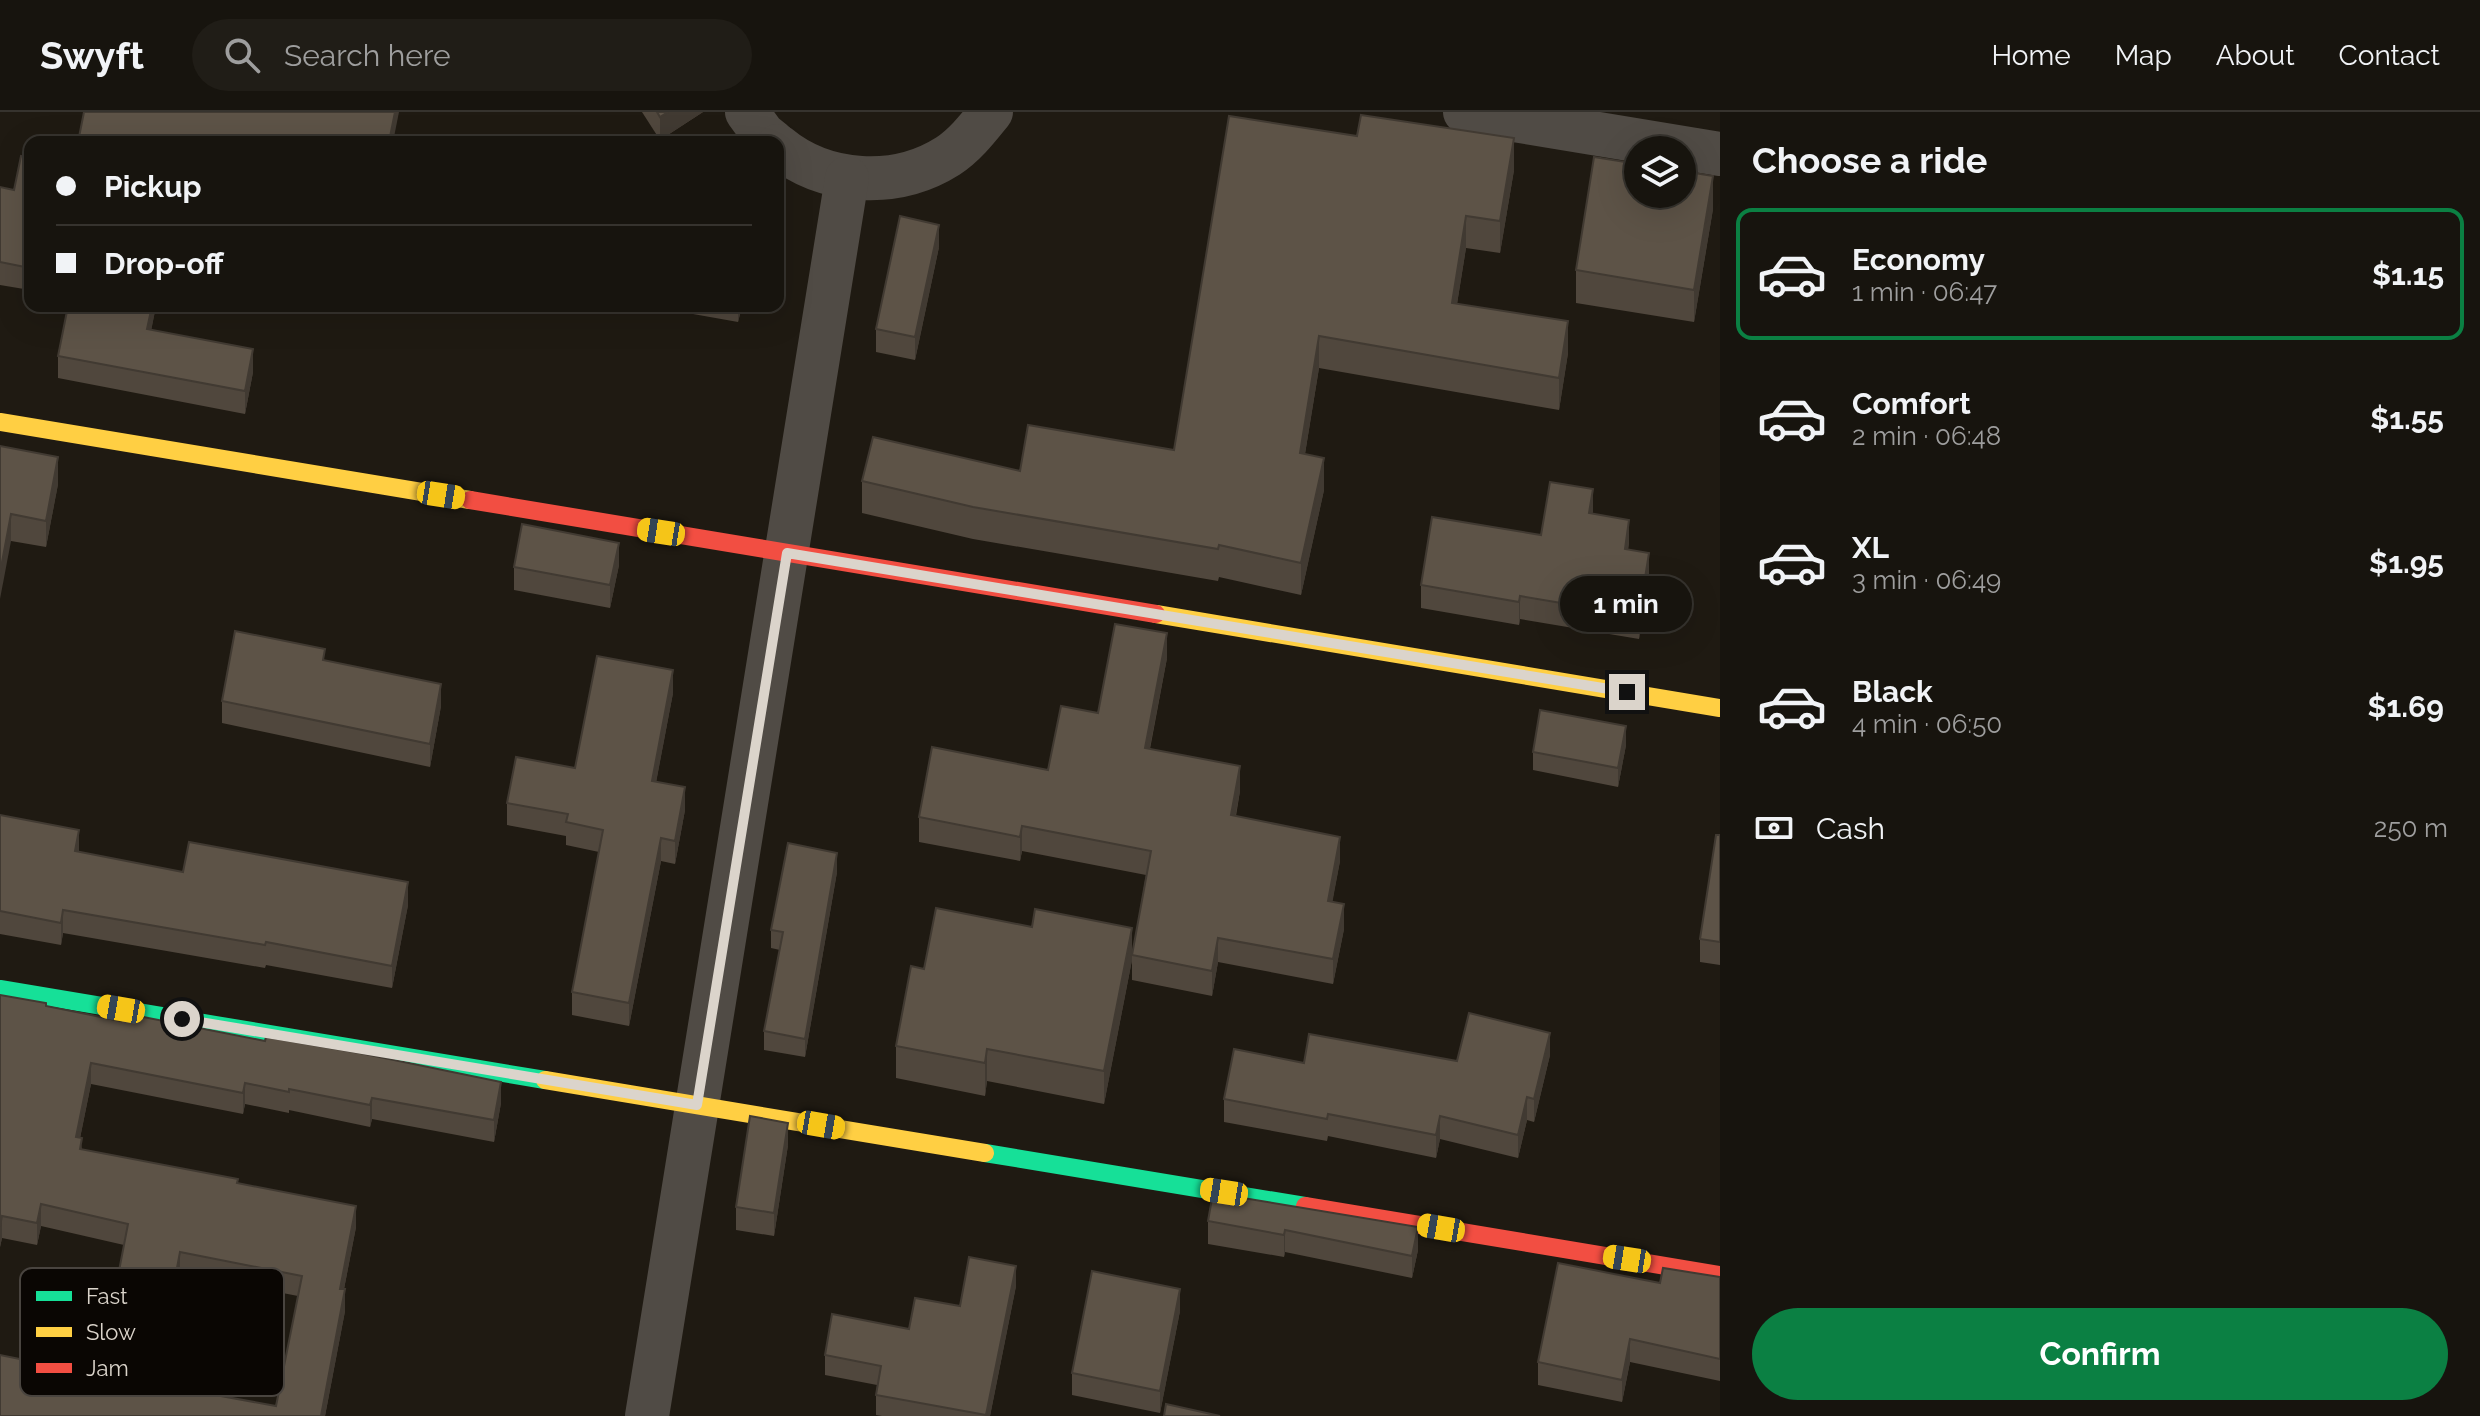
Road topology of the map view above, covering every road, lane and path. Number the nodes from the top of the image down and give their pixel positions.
1 (747, 112) edge
2 (991, 112) edge
3 (1465, 112) edge
4 (766, 136) edge
5 (784, 151) edge
6 (1720, 154) edge
7 (847, 178) junction
8 (0, 422) edge
9 (787, 553) junction
10 (1720, 708) edge
11 (0, 989) edge
12 (697, 1105) junction
13 (1720, 1275) edge
14 (647, 1416) edge

1 - 4 street
2 - 7 street
3 - 6 street
5 - 7 street
7 - 9 street
8 - 9 street
9 - 10 street
9 - 12 street
11 - 12 street
12 - 13 street
12 - 14 street

